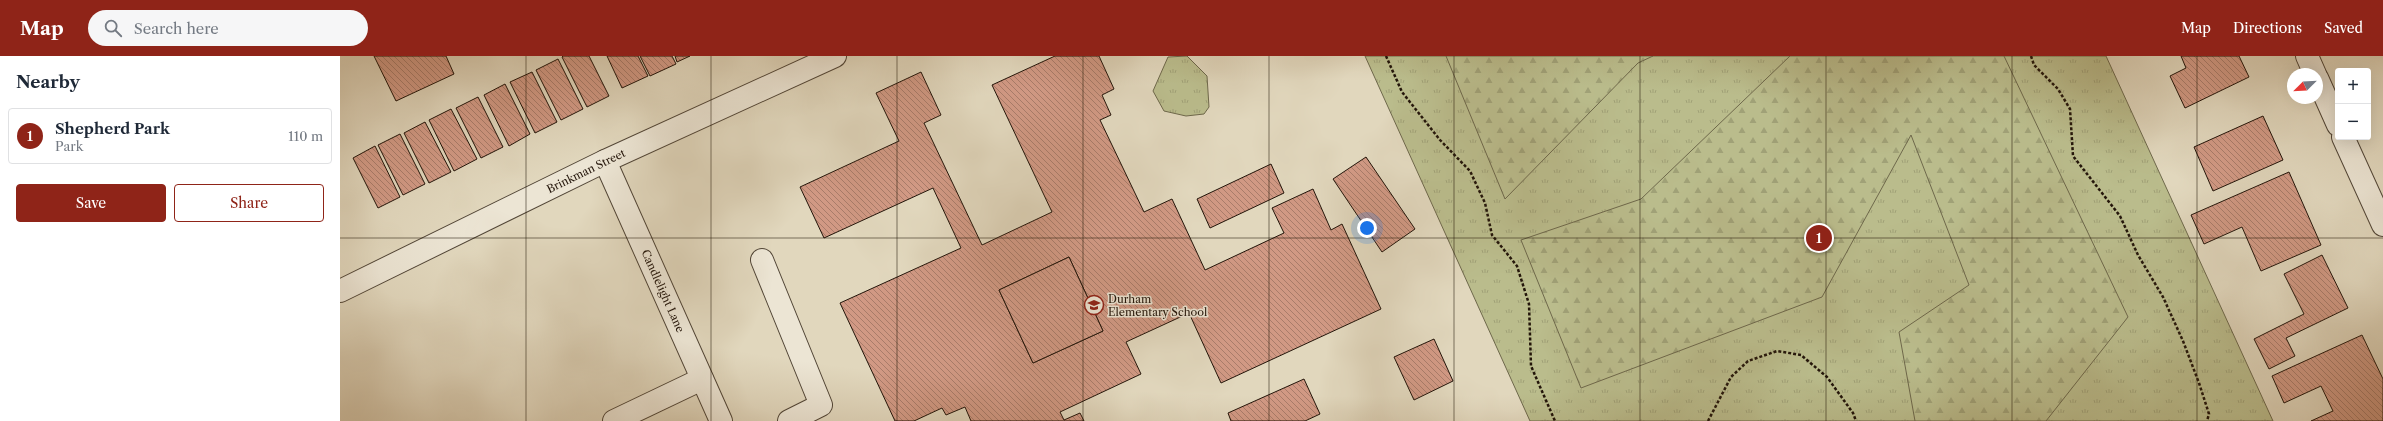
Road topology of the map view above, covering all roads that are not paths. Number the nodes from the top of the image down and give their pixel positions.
1 (835, 56) edge
2 (2307, 56) edge
3 (2312, 68) edge
4 (2323, 91) edge
5 (2335, 118) edge
6 (2345, 140) edge
7 (605, 161) junction
8 (2383, 225) edge
9 (762, 260) dead end
10 (343, 282) edge
11 (702, 379) junction
12 (824, 413) edge
13 (614, 421) edge
14 (721, 421) edge
15 (789, 421) edge

1 - 7 street, Brinkman Street
2 - 3 street
4 - 5 street
6 - 8 street
7 - 10 street, Brinkman Street
7 - 11 street, Candlelight Lane
9 - 12 street
11 - 13 street
11 - 14 street, Candlelight Lane
12 - 15 street

